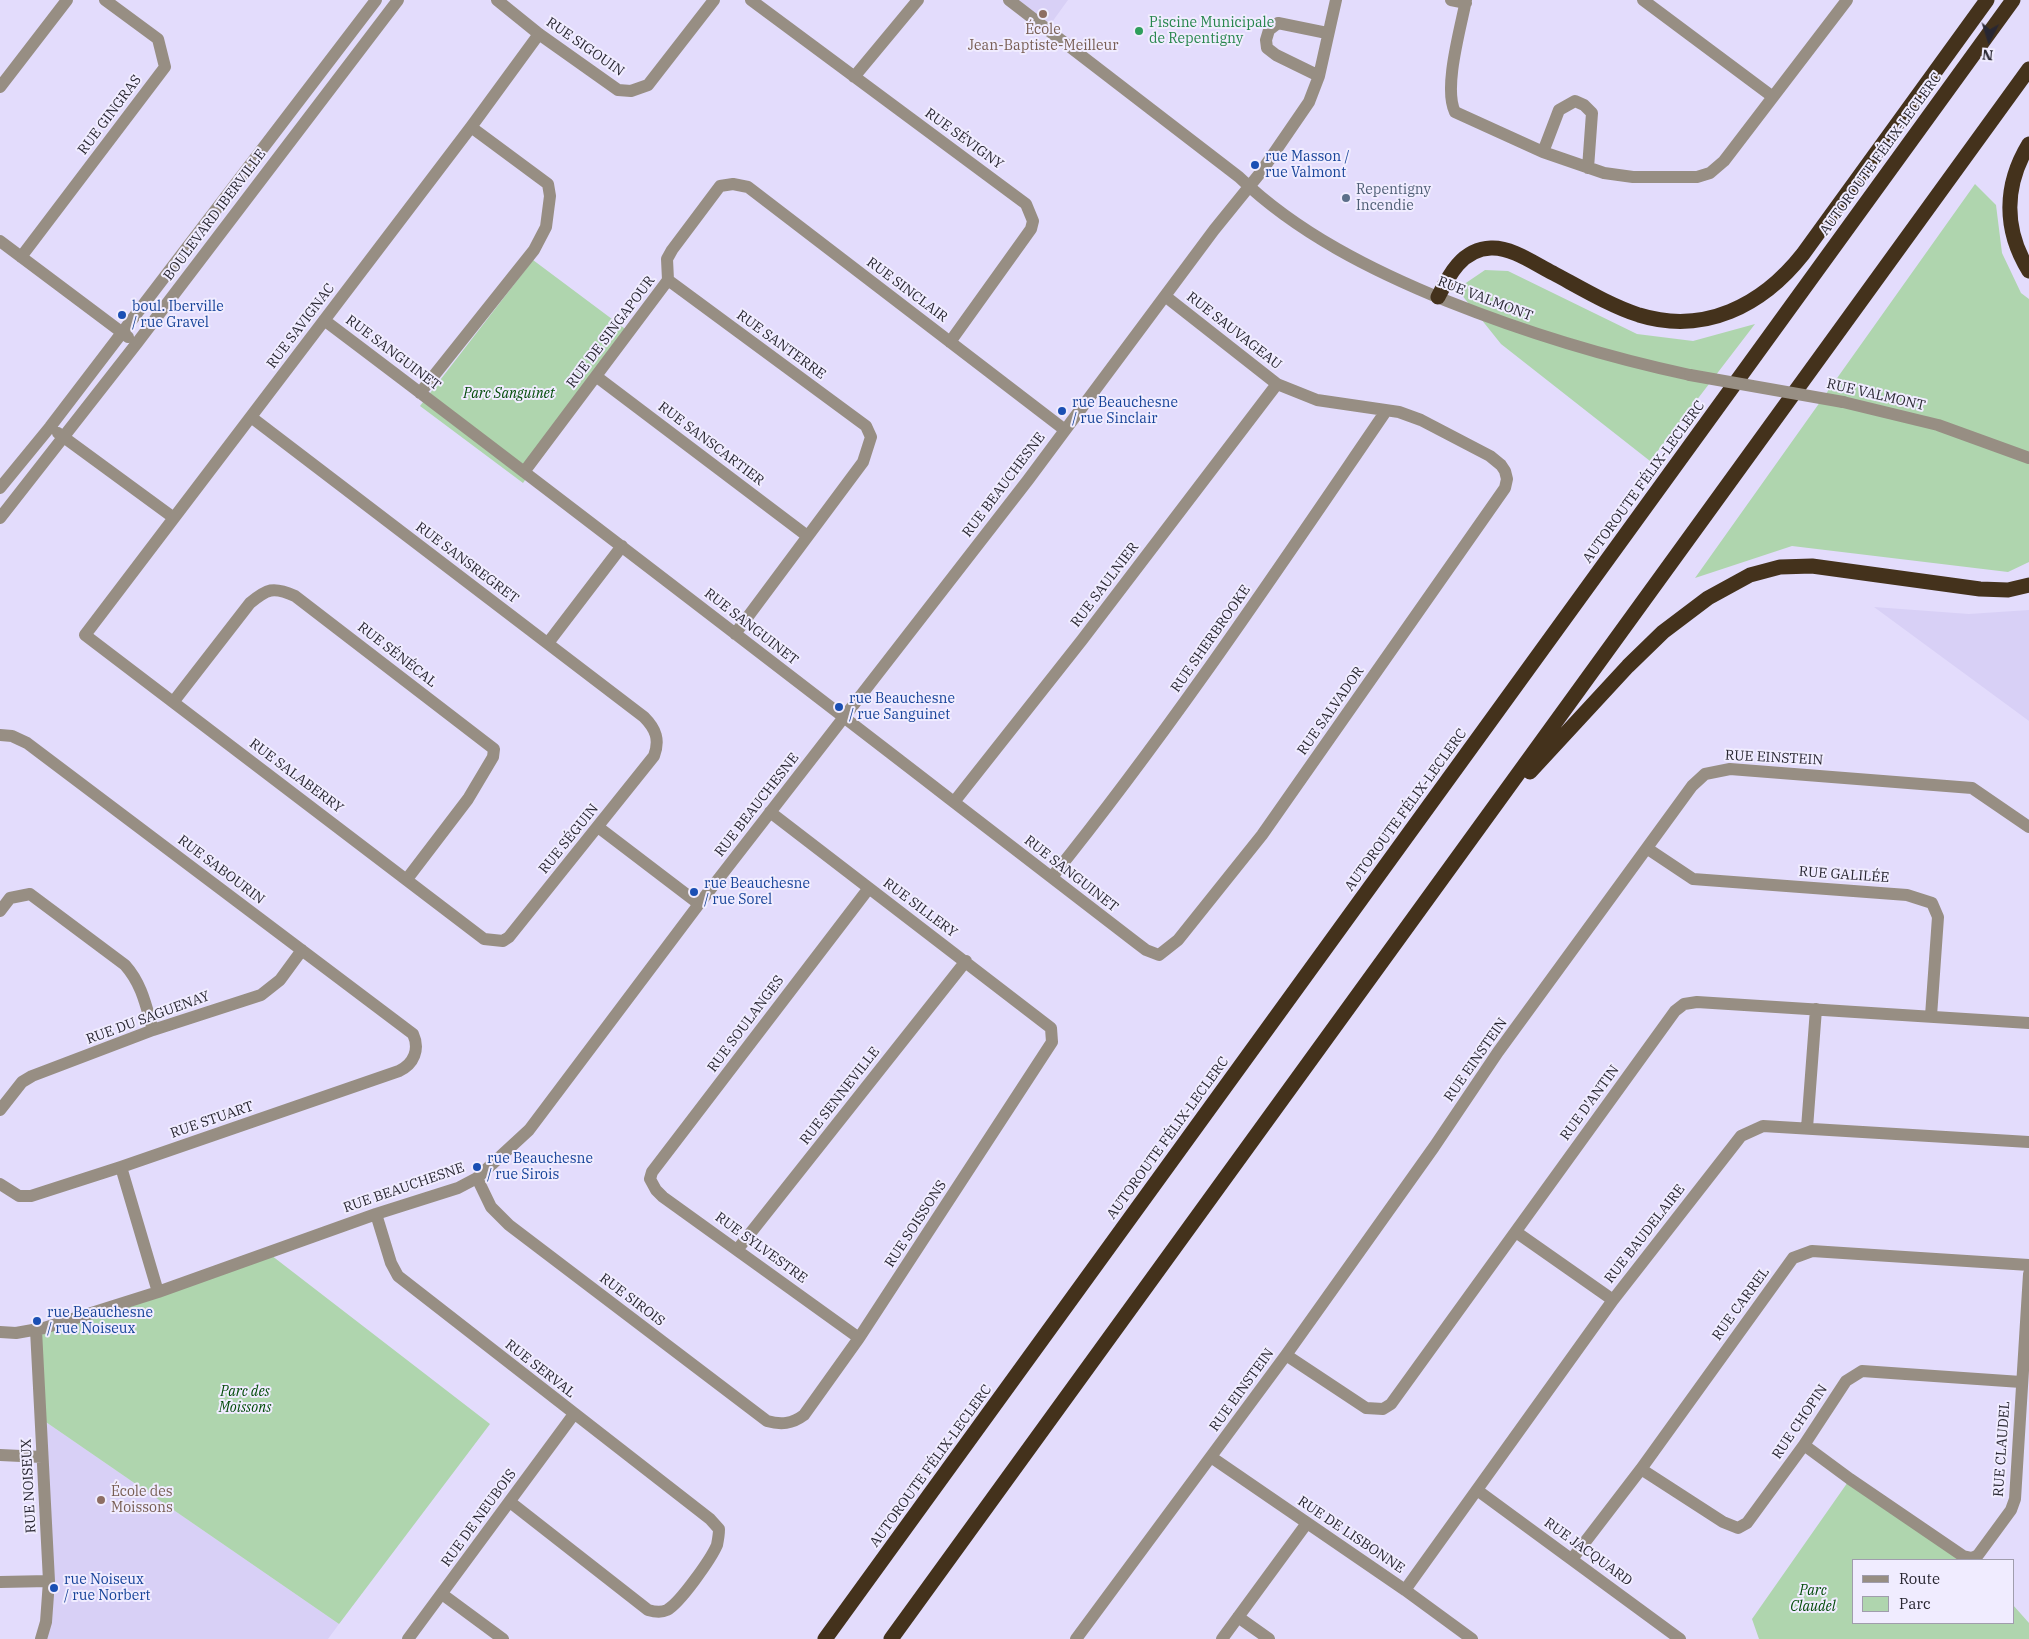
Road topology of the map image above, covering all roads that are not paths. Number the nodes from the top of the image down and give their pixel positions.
1 (67, 0) edge
2 (105, 0) edge
3 (376, 0) edge
4 (398, 0) edge
5 (497, 0) edge
6 (714, 0) edge
7 (751, 0) edge
8 (918, 0) edge
9 (1009, 0) edge
10 (1336, 0) edge
11 (1451, 0) edge
12 (1643, 0) edge
13 (1987, 0) edge
14 (2013, 0) edge
15 (1843, 1) edge
16 (1466, 2) edge
17 (1328, 33) junction
18 (539, 34) junction
19 (2029, 69) edge
20 (1319, 76) junction
21 (854, 77) junction
22 (0, 87) edge
23 (1773, 97) junction
24 (471, 127) junction
25 (2029, 144) edge
26 (1542, 152) junction
27 (1588, 168) junction
28 (727, 183) joint
29 (1249, 187) junction
30 (0, 241) edge
31 (21, 257) junction
32 (2029, 271) edge
33 (668, 280) junction
34 (1165, 296) junction
35 (1438, 297) junction
36 (324, 320) junction
37 (122, 332) junction
38 (950, 342) junction
39 (137, 343) junction
40 (597, 377) junction
41 (1277, 384) junction
42 (420, 393) junction
43 (1386, 411) junction
44 (251, 417) junction
45 (50, 427) junction
46 (1065, 430) junction
47 (64, 437) junction
48 (2029, 458) edge
49 (1504, 471) joint
50 (524, 472) junction
51 (0, 488) edge
52 (0, 518) edge
53 (174, 518) junction
54 (806, 536) junction
55 (622, 546) junction
56 (2029, 585) edge
57 (735, 634) junction
58 (85, 635) joint
59 (548, 643) junction
60 (174, 701) junction
61 (844, 719) junction
62 (0, 735) edge
63 (658, 739) joint
64 (954, 802) junction
65 (770, 812) junction
66 (1489, 815) junction
67 (598, 827) junction
68 (2029, 827) edge
69 (1648, 849) junction
70 (1052, 877) junction
71 (407, 879) junction
72 (869, 888) junction
73 (699, 904) junction
74 (0, 911) edge
75 (489, 940) joint
76 (302, 950) junction
77 (1159, 955) joint
78 (966, 961) junction
79 (1816, 1009) junction
80 (1931, 1016) junction
81 (2029, 1023) edge
82 (1052, 1028) joint
83 (154, 1030) junction
84 (416, 1040) joint
85 (0, 1110) edge
86 (1807, 1128) junction
87 (2029, 1142) edge
88 (121, 1168) junction
89 (477, 1178) junction
90 (650, 1179) joint
91 (0, 1184) edge
92 (376, 1214) junction
93 (1516, 1232) junction
94 (737, 1250) junction
95 (2029, 1265) edge
96 (2029, 1274) edge
97 (158, 1292) junction
98 (1613, 1300) junction
99 (36, 1330) junction
100 (0, 1332) edge
101 (859, 1338) junction
102 (1286, 1355) junction
103 (2021, 1382) junction
104 (574, 1414) junction
105 (787, 1424) joint
106 (1804, 1445) junction
107 (0, 1455) edge
108 (42, 1457) junction
109 (1211, 1458) junction
110 (1641, 1469) junction
111 (1477, 1490) junction
112 (510, 1502) junction
113 (1307, 1523) junction
114 (1572, 1559) junction
115 (49, 1581) junction
116 (0, 1582) edge
117 (1406, 1590) junction
118 (442, 1594) junction
119 (1238, 1617) junction
120 (41, 1639) edge
121 (408, 1639) edge
122 (503, 1639) edge
123 (825, 1639) edge
124 (891, 1639) edge
125 (1076, 1639) edge
126 (1222, 1639) edge
127 (1269, 1639) edge
128 (1472, 1639) edge
129 (1680, 1639) edge

1 - 22 street
2 - 31 street, RUE GINGRAS
3 - 37 street, BOULEVARD IBERVILLE
4 - 39 street, BOULEVARD IBERVILLE
5 - 18 street, RUE SIGOUIN
6 - 18 street, RUE SIGOUIN
7 - 21 street, RUE SÉVIGNY
8 - 21 street
9 - 29 street, RUE VALMONT
10 - 17 street, RUE BEAUCHESNE
11 - 16 street
12 - 23 street
13 - 35 highway
14 - 123 highway, AUTOROUTE FÉLIX-LECLERC
15 - 23 street
16 - 26 street
17 - 20 street, RUE BEAUCHESNE
17 - 20 street
18 - 24 street, RUE SAVIGNAC
19 - 66 highway
20 - 29 street, RUE BEAUCHESNE
21 - 38 street, RUE SÉVIGNY
23 - 27 street
24 - 36 street, RUE SAVIGNAC
24 - 42 street
25 - 32 highway
26 - 27 street
26 - 27 street
28 - 33 street, RUE DE SINGAPOUR
28 - 38 street, RUE SINCLAIR
29 - 34 street, RUE BEAUCHESNE
29 - 35 street, RUE VALMONT
30 - 31 street
31 - 37 street
33 - 40 street, RUE DE SINGAPOUR
33 - 54 street, RUE SANTERRE
34 - 41 street, RUE SAUVAGEAU
34 - 46 street, RUE BEAUCHESNE
35 - 48 street, RUE VALMONT, bridge
36 - 42 street, RUE SANGUINET
36 - 44 street, RUE SAVIGNAC
37 - 39 street
37 - 45 street, BOULEVARD IBERVILLE
38 - 46 street, RUE SINCLAIR
39 - 47 street, BOULEVARD IBERVILLE
40 - 50 street, RUE DE SINGAPOUR
40 - 54 street, RUE SANSCARTIER
41 - 43 street, RUE SAUVAGEAU
41 - 64 street, RUE SAULNIER
42 - 50 street, RUE SANGUINET
43 - 49 street, RUE SAUVAGEAU
43 - 70 street, RUE SHERBROOKE
44 - 53 street, RUE SAVIGNAC
44 - 59 street, RUE SANSREGRET
45 - 47 street
45 - 51 street, BOULEVARD IBERVILLE
46 - 61 street, RUE BEAUCHESNE
47 - 52 street, BOULEVARD IBERVILLE
47 - 53 street
49 - 77 street, RUE SALVADOR
50 - 55 street, RUE SANGUINET
53 - 58 street, RUE SAVIGNAC
54 - 57 street
55 - 57 street, RUE SANGUINET
55 - 59 street
56 - 66 highway
57 - 61 street, RUE SANGUINET
58 - 60 street, RUE SALABERRY
59 - 63 street, RUE SANSREGRET
60 - 71 street, RUE SALABERRY
60 - 71 street, RUE SÉNÉCAL
61 - 64 street, RUE SANGUINET
61 - 65 street, RUE BEAUCHESNE
62 - 76 street, RUE SABOURIN
63 - 67 street, RUE SÉGUIN
64 - 70 street, RUE SANGUINET
65 - 72 street, RUE SILLERY
65 - 73 street, RUE BEAUCHESNE
66 - 124 highway
67 - 73 street
67 - 75 street, RUE SÉGUIN
68 - 69 street, RUE EINSTEIN
69 - 80 street, RUE GALILÉE
69 - 102 street, RUE EINSTEIN
70 - 77 street, RUE SANGUINET
71 - 75 street, RUE SALABERRY
72 - 78 street, RUE SILLERY
72 - 90 street, RUE SOULANGES
73 - 89 street, RUE BEAUCHESNE
74 - 83 street
76 - 83 street, RUE DU SAGUENAY
76 - 84 street, RUE SABOURIN
78 - 82 street, RUE SILLERY
78 - 94 street, RUE SENNEVILLE
79 - 80 street, RUE D'ANTIN
79 - 86 street
79 - 93 street, RUE D'ANTIN
80 - 81 street, RUE D'ANTIN
82 - 101 street, RUE SOISSONS
83 - 85 street, RUE DU SAGUENAY
84 - 88 street, RUE STUART
86 - 87 street, RUE BAUDELAIRE
86 - 98 street, RUE BAUDELAIRE
88 - 91 street, RUE STUART
88 - 97 street
89 - 92 street, RUE BEAUCHESNE
89 - 105 street, RUE SIROIS
90 - 94 street, RUE SYLVESTRE
92 - 97 street, RUE BEAUCHESNE
92 - 104 street, RUE SERVAL
93 - 98 street
93 - 102 street, RUE D'ANTIN
94 - 101 street, RUE SYLVESTRE
95 - 110 street, RUE CARREL
96 - 103 street, RUE CLAUDEL
97 - 99 street, RUE BEAUCHESNE
98 - 111 street, RUE BAUDELAIRE
99 - 100 street, RUE BEAUCHESNE
99 - 108 street, RUE NOISEUX
101 - 105 street, RUE SOISSONS
102 - 109 street, RUE EINSTEIN
103 - 106 street, RUE CHOPIN
103 - 106 street, RUE CLAUDEL
104 - 112 street, RUE DE NEUBOIS
104 - 112 street, RUE SERVAL
106 - 110 street, RUE CHOPIN
107 - 108 street
108 - 115 street, RUE NOISEUX
109 - 113 street, RUE DE LISBONNE
109 - 125 street, RUE EINSTEIN
110 - 114 street, RUE CARREL
111 - 114 street, RUE JACQUARD
111 - 117 street, RUE BAUDELAIRE
112 - 118 street, RUE DE NEUBOIS
113 - 117 street, RUE DE LISBONNE
113 - 119 street
114 - 129 street, RUE JACQUARD
115 - 116 street
115 - 120 street, RUE NOISEUX
117 - 128 street, RUE DE LISBONNE
118 - 121 street, RUE DE NEUBOIS
118 - 122 street
119 - 126 street
119 - 127 street

